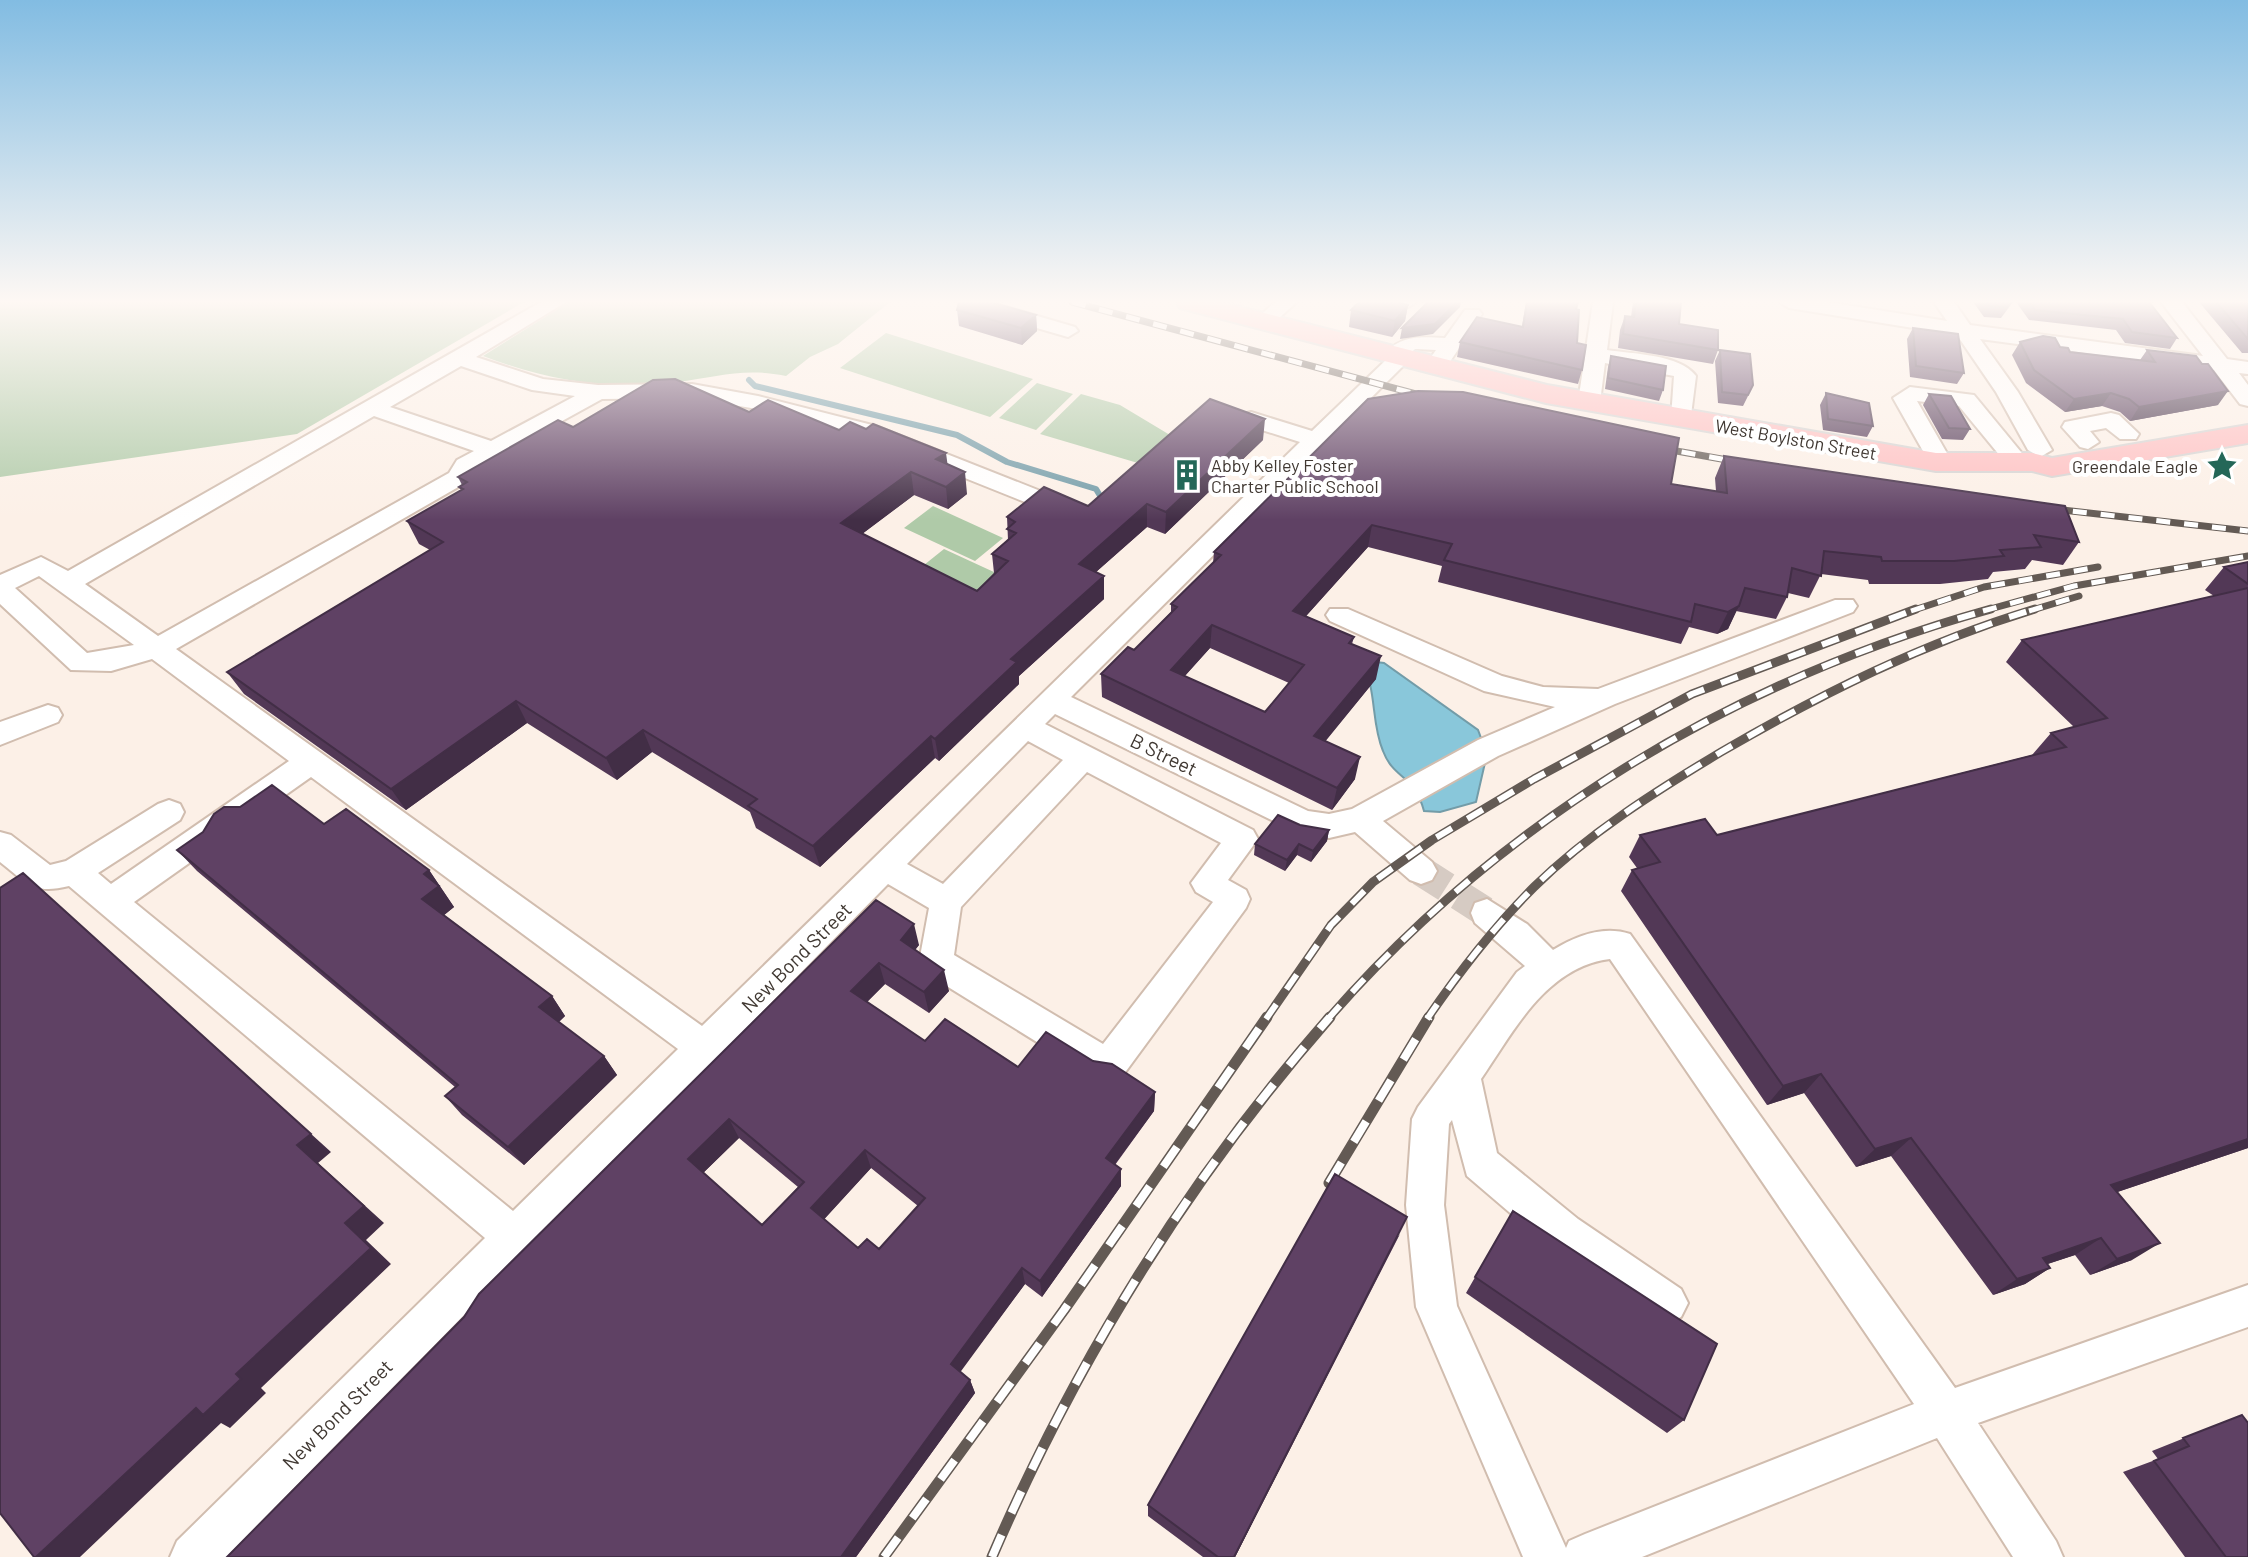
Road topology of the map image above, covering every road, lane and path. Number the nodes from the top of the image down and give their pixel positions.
1 (431, 375) edge
2 (509, 375) edge
3 (1380, 375) edge
4 (1502, 375) edge
5 (1593, 375) edge
6 (1684, 375) edge
7 (1994, 375) edge
8 (2229, 375) edge
9 (598, 392) junction
10 (2248, 399) edge
11 (1589, 402) junction
12 (374, 409) junction
13 (2248, 413) edge
14 (1682, 418) junction
15 (1251, 419) edge
16 (2248, 434) edge
17 (1316, 440) junction
18 (495, 450) junction
19 (2030, 458) junction
20 (1940, 462) junction
21 (1044, 501) edge
22 (67, 583) junction
23 (0, 587) edge
24 (1844, 606) dead end
25 (1339, 615) dead end
26 (155, 649) junction
27 (1605, 697) junction
28 (1052, 700) junction
29 (48, 715) dead end
30 (1025, 727) junction
31 (0, 734) edge
32 (1083, 757) junction
33 (310, 762) junction
34 (169, 812) dead end
35 (1360, 819) junction
36 (96, 840) dead end
37 (0, 844) edge
38 (885, 867) junction
39 (1421, 871) tunnel mouth
40 (74, 872) junction
41 (109, 902) junction
42 (946, 902) junction
43 (1487, 913) tunnel mouth
44 (1549, 968) junction
45 (705, 1049) junction
46 (1462, 1077) junction
47 (515, 1238) junction
48 (1667, 1303) dead end
49 (2248, 1306) edge
50 (1946, 1413) junction
51 (193, 1557) edge
52 (1546, 1557) edge
53 (1585, 1557) edge
54 (2040, 1557) edge

1 - 12 street
2 - 9 street
3 - 17 street, New Bond Street
4 - 11 main road, West Boylston Street
5 - 11 street
6 - 14 street
7 - 19 street
8 - 10 street
9 - 18 street
9 - 21 street
11 - 14 main road, West Boylston Street
12 - 18 street
12 - 22 street
13 - 19 main road, West Boylston Street
14 - 20 main road, West Boylston Street
15 - 17 street
16 - 19 main road, West Boylston Street
17 - 28 street, New Bond Street
18 - 26 street
19 - 20 main road, West Boylston Street
19 - 20 street
22 - 23 street
22 - 26 street
23 - 26 street
24 - 27 street
25 - 27 street
26 - 33 street
27 - 35 street
28 - 30 street, New Bond Street
28 - 35 street, B Street
29 - 31 street
30 - 32 street
30 - 38 street, New Bond Street
32 - 42 street
32 - 42 street
33 - 41 street
33 - 45 street
34 - 40 street
35 - 39 street
36 - 40 street
37 - 40 street
38 - 42 street
38 - 45 street, New Bond Street
40 - 41 street
41 - 47 street
43 - 44 street
44 - 46 street
44 - 50 street
45 - 47 street, New Bond Street
46 - 48 street
46 - 52 street
47 - 51 street, New Bond Street
49 - 50 street
50 - 53 street
50 - 54 street

